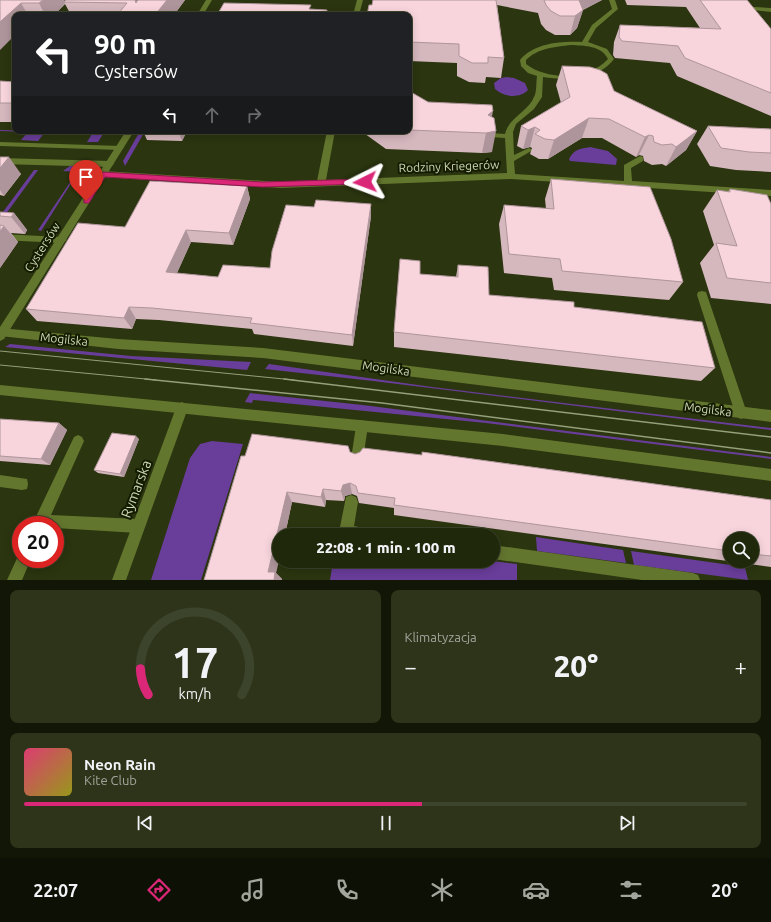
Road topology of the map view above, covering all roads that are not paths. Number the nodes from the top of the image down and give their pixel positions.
1 (209, 0) edge
2 (360, 0) edge
3 (612, 0) edge
4 (754, 9) edge
5 (771, 10) edge
6 (202, 12) edge
7 (357, 12) edge
8 (584, 44) junction
9 (540, 75) junction
10 (128, 134) edge
11 (330, 134) edge
12 (490, 135) edge
13 (509, 136) junction
14 (0, 144) edge
15 (120, 148) junction
16 (529, 150) edge
17 (640, 159) edge
18 (510, 160) junction
19 (0, 161) edge
20 (110, 164) junction
21 (103, 174) junction
22 (511, 176) junction
23 (321, 184) junction
24 (629, 184) junction
25 (771, 193) edge
26 (0, 237) edge
27 (62, 240) junction
28 (702, 295) dead end
29 (1, 333) edge
30 (0, 390) edge
31 (182, 408) junction
32 (741, 413) junction
33 (771, 416) edge
34 (362, 426) junction
35 (78, 440) dead end
36 (357, 459) edge
37 (771, 474) edge
38 (0, 481) edge
39 (22, 484) dead end
40 (351, 502) edge
41 (43, 516) edge
42 (64, 524) edge
43 (138, 526) junction
44 (347, 528) edge
45 (500, 553) edge
46 (20, 568) edge
47 (14, 580) edge
48 (119, 580) edge
49 (692, 580) edge

1 - 6 main road
2 - 7 main road
3 - 8 main road
4 - 5 main road
8 - 9 main road
8 - 9 main road
9 - 13 main road
10 - 15 main road, Cystersów
11 - 23 main road
12 - 13 main road
13 - 18 main road
14 - 15 main road
15 - 20 main road, Cystersów
16 - 18 main road
17 - 24 main road
18 - 22 main road
19 - 20 main road
20 - 21 main road, Cystersów
21 - 23 main road, Rodziny Kriegerów
21 - 27 main road, Cystersów
22 - 23 main road, Rodziny Kriegerów
22 - 24 main road, Rodziny Kriegerów
24 - 25 main road, Rodziny Kriegerów
26 - 27 main road
27 - 29 main road, Cystersów
28 - 32 main road
29 - 32 main road, Mogilska
30 - 31 main road
31 - 34 main road
31 - 43 main road, Rymarska
32 - 33 main road, Mogilska
34 - 36 main road
34 - 37 main road
35 - 41 main road
38 - 39 main road
40 - 44 main road
42 - 43 main road
43 - 48 main road, Rymarska
45 - 49 main road
46 - 47 main road

